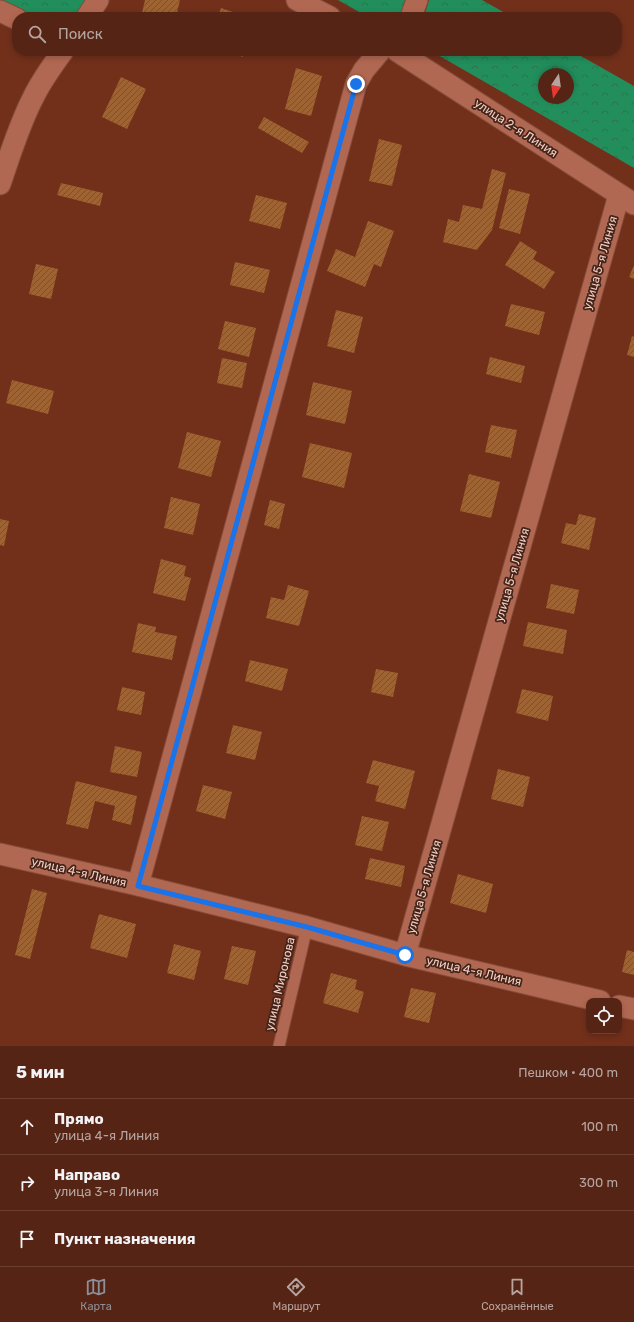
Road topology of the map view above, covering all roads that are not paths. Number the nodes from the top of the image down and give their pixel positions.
1 (98, 0) edge
2 (297, 0) edge
3 (417, 0) edge
4 (0, 11) edge
5 (90, 12) edge
6 (320, 12) edge
7 (413, 12) edge
8 (12, 17) edge
9 (59, 56) edge
10 (385, 56) edge
11 (401, 56) edge
12 (0, 184) edge
13 (626, 199) edge
14 (0, 854) edge
15 (138, 886) junction
16 (307, 927) junction
17 (405, 955) junction
18 (587, 998) edge
19 (622, 1007) edge
20 (634, 1009) edge
21 (279, 1046) edge

1 - 5 street
2 - 6 street
3 - 7 street
4 - 8 street
9 - 12 street
10 - 15 street
11 - 13 street, улица 2-я Линия
13 - 17 street, улица 5-я Линия
14 - 15 street, улица 4-я Линия
15 - 16 street, улица 4-я Линия
16 - 17 street, улица 4-я Линия
16 - 21 lane, улица Миронова
17 - 18 street, улица 4-я Линия
19 - 20 street

